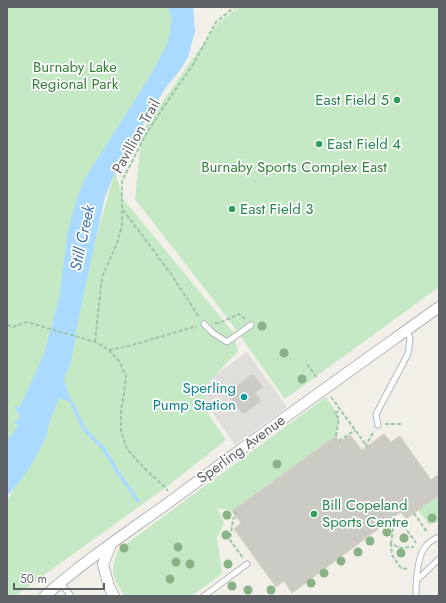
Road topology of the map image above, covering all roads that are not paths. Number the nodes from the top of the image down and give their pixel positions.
1 (439, 306) edge
2 (204, 324) road end
3 (250, 324) road end
4 (406, 330) junction
5 (378, 425) road end
6 (439, 537) edge
7 (112, 543) junction
8 (439, 559) edge
9 (247, 564) road end
10 (416, 581) junction
11 (60, 582) junction
12 (45, 596) edge
13 (71, 596) edge
14 (114, 596) edge
15 (204, 596) edge
16 (416, 596) edge

1 - 4 street, Sperling Avenue
2 - 3 lane
4 - 5 lane
4 - 7 street, Sperling Avenue
6 - 10 lane
7 - 11 street, Sperling Avenue
7 - 14 street
8 - 10 lane
9 - 15 lane
10 - 16 lane
11 - 12 street, Sperling Avenue
11 - 13 lane

